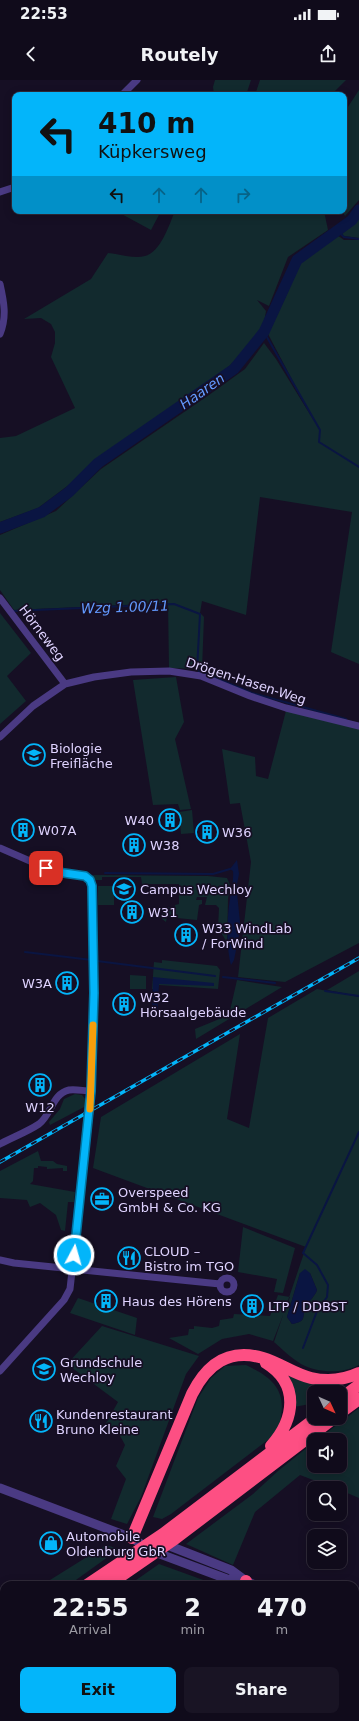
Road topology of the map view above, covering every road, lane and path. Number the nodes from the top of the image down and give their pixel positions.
1 (137, 80) edge
2 (125, 92) edge
3 (12, 187) edge
4 (0, 192) edge
5 (0, 284) edge
6 (0, 334) edge
7 (0, 598) edge
8 (65, 684) junction
9 (359, 726) edge
10 (0, 737) edge
11 (0, 848) edge
12 (91, 1091) junction
13 (0, 1144) edge
14 (0, 1260) edge
15 (72, 1268) junction
16 (220, 1284) dead end
17 (248, 1356) junction
18 (0, 1371) edge
19 (359, 1373) edge
20 (359, 1385) edge
21 (347, 1394) edge
22 (359, 1398) edge
23 (347, 1407) edge
24 (307, 1425) edge
25 (325, 1425) edge
26 (254, 1465) junction
27 (0, 1488) edge
28 (132, 1538) junction
29 (93, 1581) edge
30 (114, 1581) edge
31 (236, 1581) edge

1 - 2 street
3 - 4 street
5 - 6 street
7 - 8 street, Hörneweg
8 - 9 street, Drögen-Hasen-Weg
8 - 10 street, Drögen-Hasen-Weg
11 - 12 street
12 - 13 street
12 - 15 street
14 - 15 street
15 - 16 street
15 - 18 street
17 - 19 highway
17 - 26 highway
17 - 28 highway
20 - 21 highway
22 - 23 highway
24 - 26 highway
25 - 30 highway
26 - 29 highway
27 - 28 street
28 - 31 street

